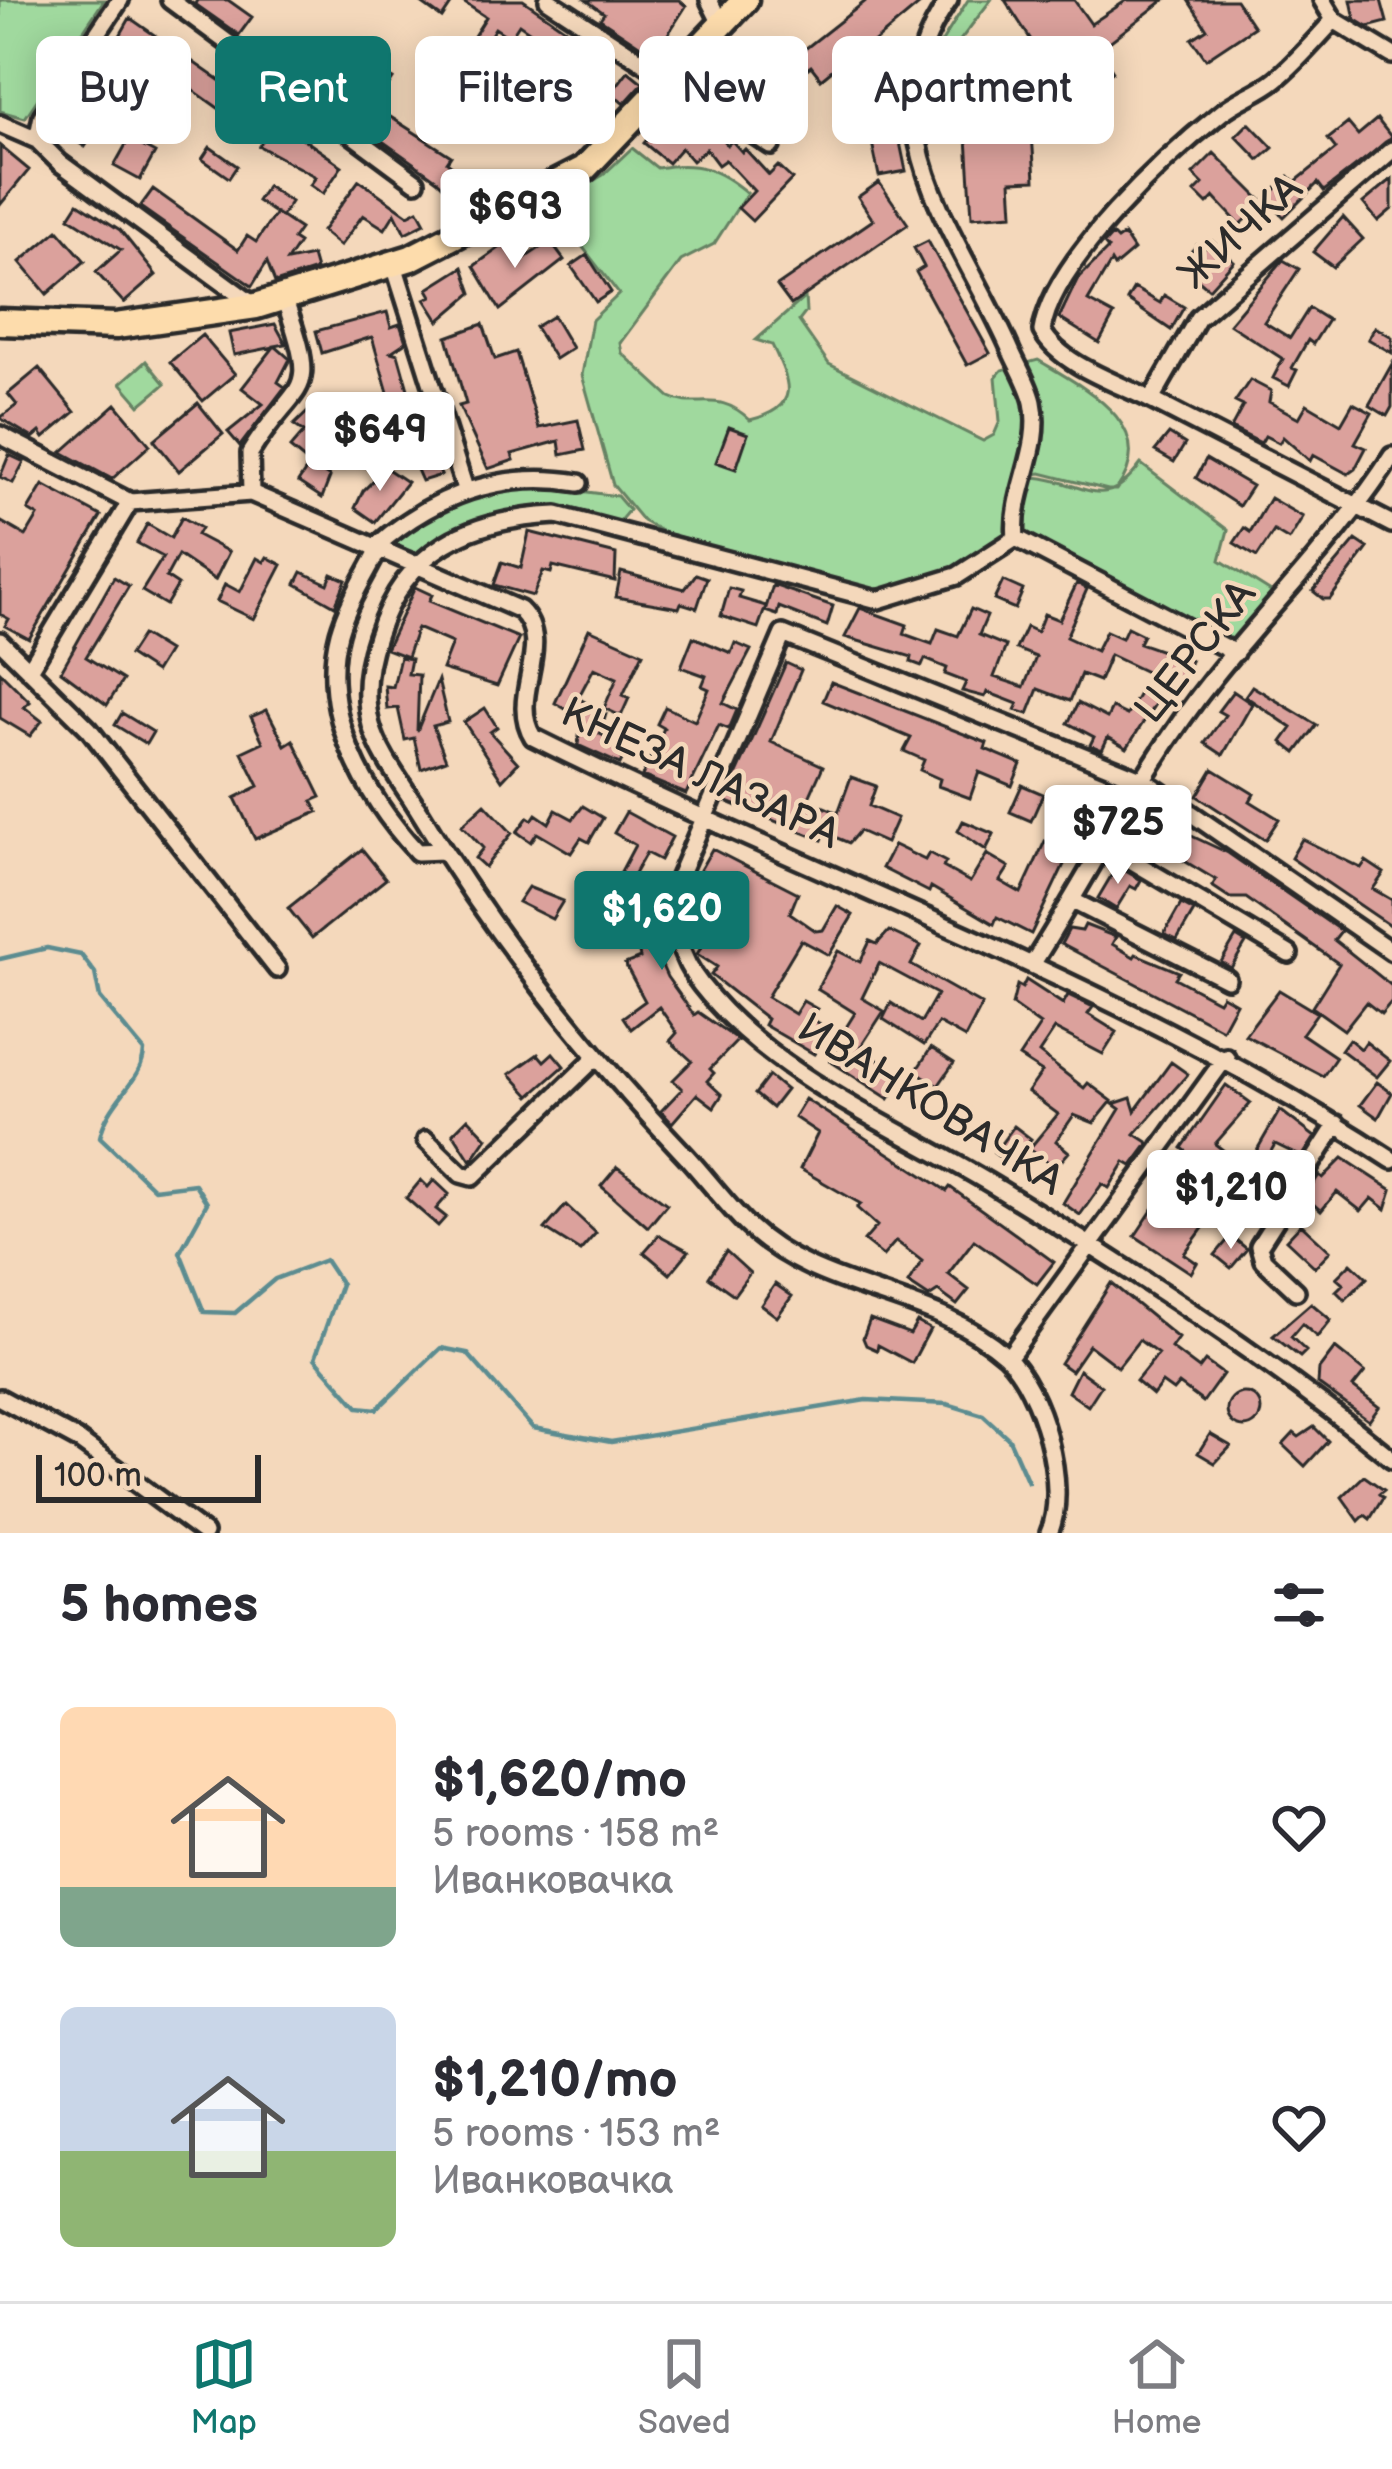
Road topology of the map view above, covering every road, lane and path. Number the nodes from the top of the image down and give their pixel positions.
1 (120, 0) edge
2 (170, 0) edge
3 (548, 0) edge
4 (709, 0) edge
5 (745, 0) edge
6 (949, 0) edge
7 (1322, 0) edge
8 (1334, 20) junction
9 (721, 24) junction
10 (96, 36) edge
11 (711, 36) edge
12 (1392, 56) edge
13 (639, 61) edge
14 (639, 116) edge
15 (0, 124) edge
16 (36, 140) edge
17 (41, 144) edge
18 (768, 144) edge
19 (771, 146) dead end
20 (1392, 150) edge
21 (416, 182) dead end
22 (394, 265) junction
23 (285, 301) junction
24 (256, 306) junction
25 (0, 322) edge
26 (1151, 400) junction
27 (0, 435) edge
28 (1392, 456) edge
29 (579, 483) dead end
30 (465, 489) junction
31 (251, 493) junction
32 (130, 502) junction
33 (1358, 508) junction
34 (1392, 524) edge
35 (1016, 538) junction
36 (376, 548) junction
37 (413, 564) junction
38 (0, 641) edge
39 (1235, 653) junction
40 (29, 670) junction
41 (1143, 780) junction
42 (700, 820) junction
43 (1107, 846) junction
44 (444, 851) junction
45 (1073, 901) junction
46 (1392, 952) edge
47 (1289, 954) dead end
48 (1033, 963) junction
49 (277, 969) dead end
50 (1227, 979) dead end
51 (1226, 1057) junction
52 (594, 1059) junction
53 (1337, 1124) junction
54 (426, 1140) dead end
55 (1392, 1160) edge
56 (1088, 1246) junction
57 (1296, 1291) dead end
58 (1008, 1358) junction
59 (0, 1397) edge
60 (1392, 1460) edge
61 (204, 1533) edge
62 (1049, 1533) edge

1 - 10 street
2 - 21 street
3 - 13 street
4 - 9 street
5 - 9 main road
6 - 35 street
7 - 8 street
8 - 12 street
8 - 26 street
9 - 11 main road
14 - 22 main road
15 - 16 street
17 - 24 street
18 - 19 street
20 - 26 street, ЖИЧКА
22 - 23 main road
22 - 30 street
23 - 24 main road
23 - 31 street
24 - 25 main road
26 - 33 street
27 - 32 street
28 - 33 street, ЦЕРСКА
29 - 30 street
30 - 36 street
31 - 32 street, КНЕЗА ЛАЗАРА
31 - 36 street, КНЕЗА ЛАЗАРА
32 - 40 street
33 - 34 street
33 - 39 street, ЦЕРСКА
35 - 37 street
35 - 39 street
36 - 37 street, КНЕЗА ЛАЗАРА
36 - 44 street
37 - 42 street, КНЕЗА ЛАЗАРА
37 - 44 street
38 - 40 street
39 - 41 street, ЦЕРСКА
40 - 49 street
41 - 42 street, ИВАНКОВАЧКА
41 - 43 street, ЦЕРСКА
41 - 46 street
42 - 48 street, КНЕЗА ЛАЗАРА
42 - 56 street, ИВАНКОВАЧКА
43 - 45 street, ЦЕРСКА
43 - 47 street
44 - 52 street
45 - 48 street, ЦЕРСКА
45 - 50 street
48 - 51 street, КНЕЗА ЛАЗАРА
51 - 53 street, КНЕЗА ЛАЗАРА
51 - 56 street
52 - 54 street
52 - 58 street
53 - 55 street, КНЕЗА ЛАЗАРА
53 - 57 street
56 - 58 street
56 - 60 street, ИВАНКОВАЧКА
58 - 62 street
59 - 61 street

